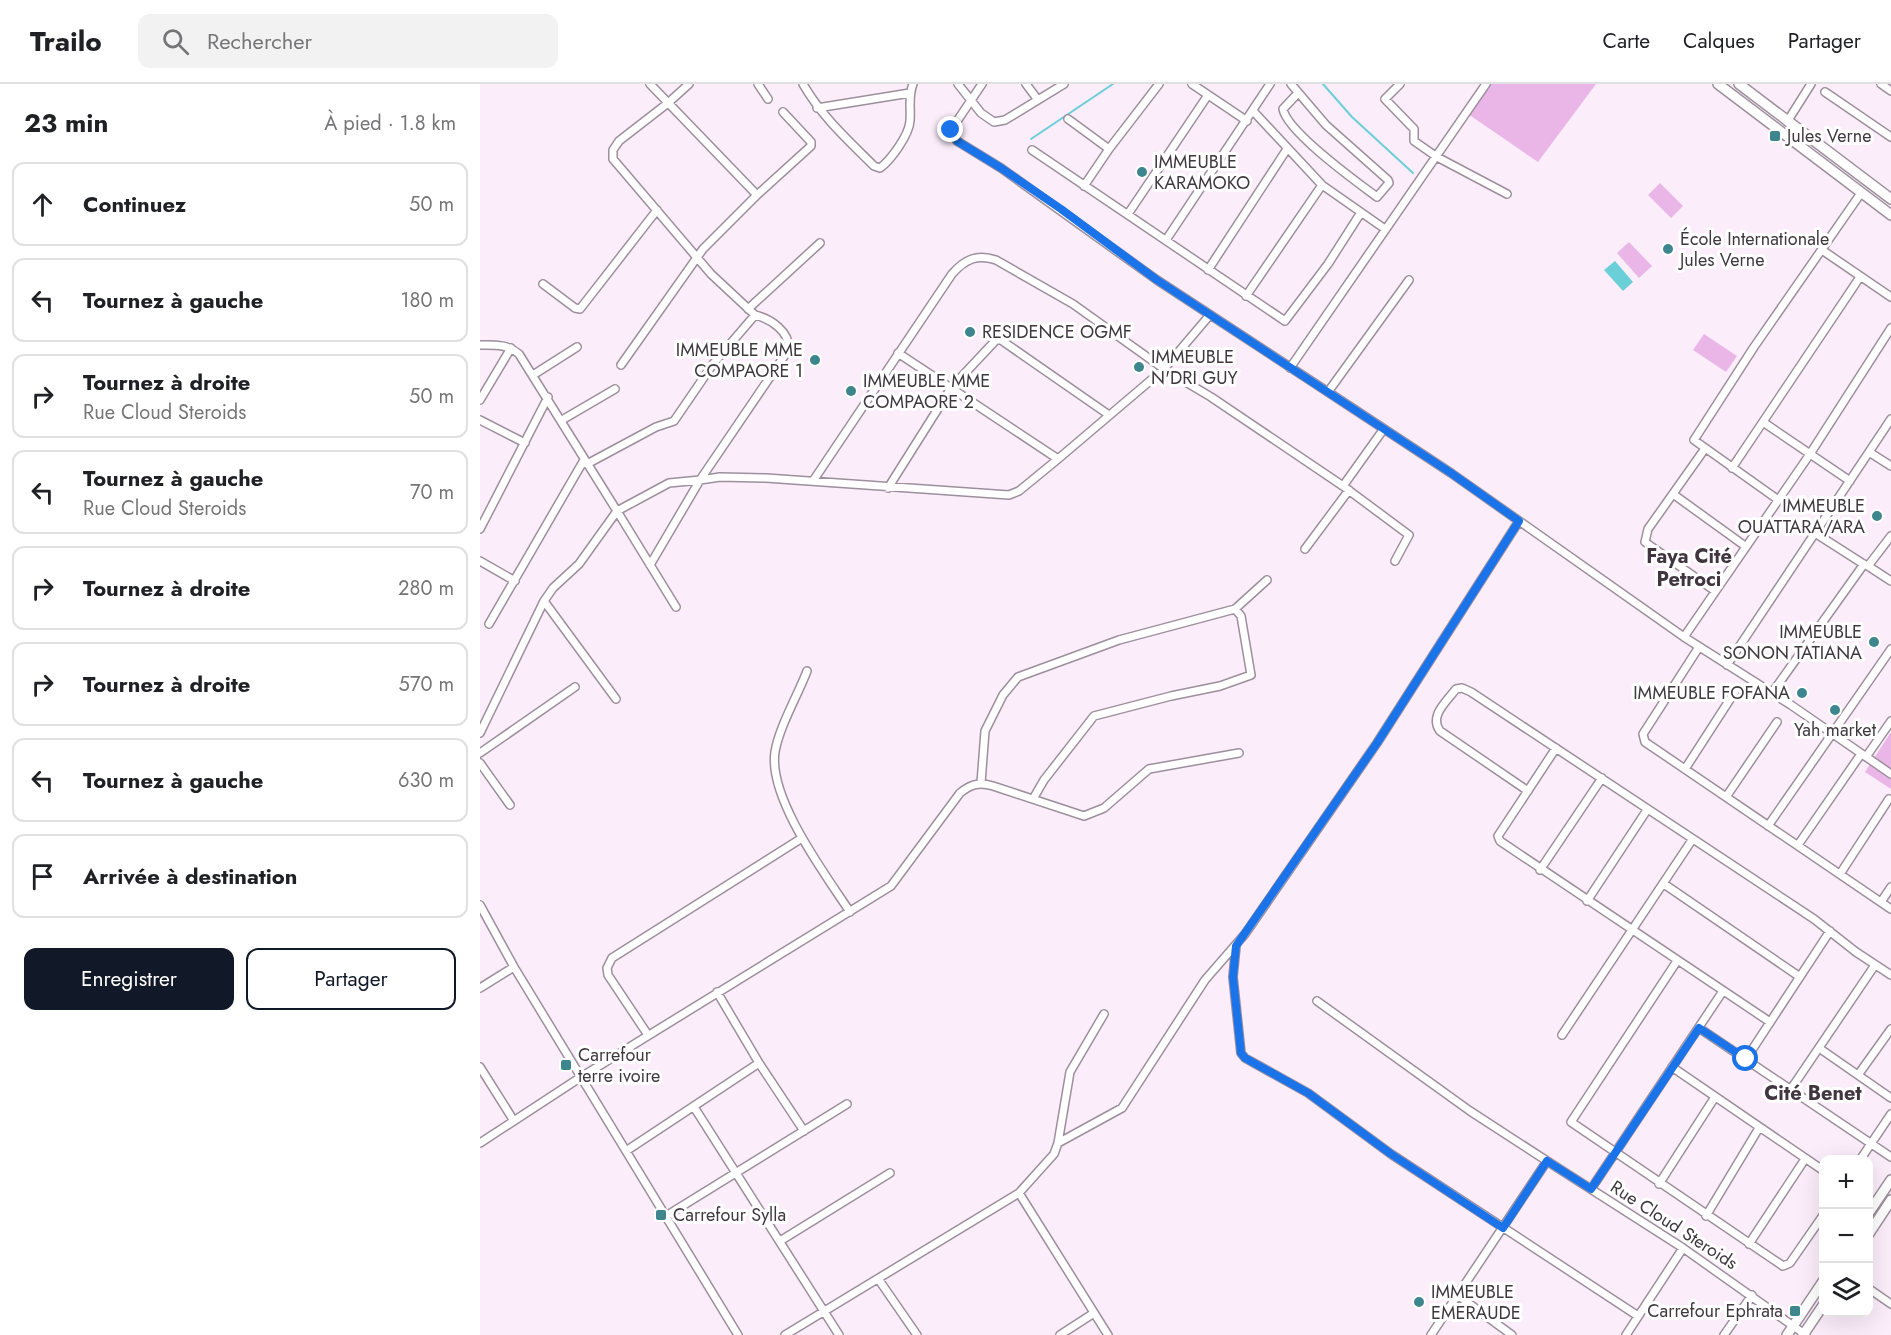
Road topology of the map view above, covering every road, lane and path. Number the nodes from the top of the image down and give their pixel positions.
1 (650, 84) edge
2 (688, 84) edge
3 (758, 84) edge
4 (804, 84) edge
5 (913, 84) edge
6 (958, 84) edge
7 (982, 84) edge
8 (1026, 84) edge
9 (1064, 84) edge
10 (1159, 84) edge
11 (1192, 84) edge
12 (1270, 84) edge
13 (1291, 84) edge
14 (1400, 84) edge
15 (1486, 84) edge
16 (1718, 84) edge
17 (1739, 84) edge
18 (1811, 84) edge
19 (1881, 84) edge
20 (1891, 91) edge
21 (1826, 92) dead end
22 (909, 93) junction
23 (1298, 93) junction
24 (1208, 95) junction
25 (768, 99) dead end
26 (970, 100) junction
27 (1038, 100) junction
28 (668, 103) junction
29 (817, 108) junction
30 (783, 112) dead end
31 (1254, 112) junction
32 (1068, 119) dead end
33 (1247, 122) junction
34 (1787, 122) junction
35 (1891, 137) edge
36 (1109, 148) junction
37 (1287, 149) junction
38 (1032, 150) dead end
39 (1437, 157) junction
40 (1322, 185) junction
41 (1084, 186) junction
42 (1861, 193) junction
43 (1507, 194) dead end
44 (757, 195) junction
45 (1891, 199) edge
46 (657, 210) junction
47 (1128, 214) junction
48 (1360, 214) junction
49 (1891, 215) edge
50 (1385, 229) junction
51 (1166, 240) junction
52 (820, 243) dead end
53 (1822, 250) junction
54 (698, 258) junction
55 (1208, 270) junction
56 (1860, 277) junction
57 (1409, 280) dead end
58 (543, 284) dead end
59 (1246, 296) junction
60 (1891, 297) edge
61 (748, 309) junction
62 (755, 315) junction
63 (1209, 315) junction
64 (1891, 328) edge
65 (480, 345) edge
66 (577, 347) dead end
67 (511, 348) junction
68 (898, 353) junction
69 (621, 365) dead end
70 (1290, 368) junction
71 (1164, 369) junction
72 (533, 375) junction
73 (951, 388) junction
74 (615, 389) dead end
75 (1328, 392) junction
76 (548, 397) junction
77 (480, 400) edge
78 (1109, 416) junction
79 (480, 420) edge
80 (562, 420) junction
81 (1891, 421) edge
82 (1763, 422) junction
83 (1383, 430) junction
84 (525, 443) junction
85 (1704, 450) junction
86 (1869, 452) junction
87 (1810, 454) junction
88 (1058, 459) junction
89 (585, 462) junction
90 (1891, 466) edge
91 (1732, 468) junction
92 (700, 480) junction
93 (813, 481) junction
94 (1850, 481) junction
95 (888, 488) junction
96 (1346, 488) junction
97 (1673, 494) junction
98 (1777, 499) junction
99 (617, 511) junction
100 (1519, 521) junction
101 (480, 529) edge
102 (1815, 533) junction
103 (1891, 536) edge
104 (1745, 546) junction
105 (1305, 549) dead end
106 (480, 561) edge
107 (1395, 561) dead end
108 (650, 565) junction
109 (1866, 565) junction
110 (1267, 580) dead end
111 (515, 581) junction
112 (1891, 581) edge
113 (1715, 591) junction
114 (544, 601) junction
115 (676, 607) dead end
116 (1235, 609) junction
117 (489, 624) dead end
118 (1684, 637) junction
119 (1699, 647) junction
120 (1891, 649) edge
121 (1727, 665) junction
122 (807, 671) dead end
123 (575, 687) dead end
124 (1736, 690) dead end
125 (1772, 693) junction
126 (616, 699) dead end
127 (1891, 721) edge
128 (1777, 722) dead end
129 (480, 733) edge
130 (1833, 734) junction
131 (1556, 748) junction
132 (480, 753) edge
133 (1239, 753) dead end
134 (1864, 756) junction
135 (480, 763) edge
136 (1685, 769) junction
137 (1891, 774) edge
138 (1602, 778) junction
139 (981, 783) junction
140 (1528, 791) junction
141 (1726, 797) junction
142 (1034, 799) junction
143 (1889, 799) dead end
144 (510, 805) dead end
145 (1647, 810) junction
146 (1768, 826) junction
147 (802, 838) junction
148 (1692, 840) junction
149 (1798, 845) junction
150 (1540, 870) junction
151 (1840, 873) junction
152 (1664, 884) junction
153 (1891, 887) edge
154 (1587, 901) junction
155 (1881, 902) junction
156 (480, 905) edge
157 (1891, 909) edge
158 (850, 912) junction
159 (1631, 930) junction
160 (1830, 931) junction
161 (1236, 946) junction
162 (1677, 961) junction
163 (1875, 965) junction
164 (514, 967) junction
165 (1891, 975) edge
166 (1800, 977) junction
167 (480, 988) edge
168 (1723, 991) junction
169 (717, 992) junction
170 (1317, 1001) dead end
171 (1104, 1014) dead end
172 (1770, 1022) junction
173 (1699, 1028) junction
174 (1891, 1029) edge
175 (648, 1035) junction
176 (1562, 1035) dead end
177 (1819, 1048) junction
178 (1746, 1059) junction
179 (759, 1063) junction
180 (480, 1066) edge
181 (1672, 1067) junction
182 (1858, 1075) junction
183 (581, 1077) junction
184 (1791, 1089) junction
185 (1715, 1097) junction
186 (1891, 1098) edge
187 (847, 1104) dead end
188 (694, 1107) junction
189 (1891, 1114) edge
190 (514, 1121) junction
191 (1759, 1128) junction
192 (804, 1131) junction
193 (1872, 1142) junction
194 (480, 1143) edge
195 (1058, 1143) junction
196 (626, 1151) junction
197 (1614, 1153) junction
198 (1863, 1155) edge
199 (1891, 1156) edge
200 (1805, 1159) junction
201 (1547, 1161) junction
202 (1819, 1168) edge
203 (736, 1172) junction
204 (890, 1173) dead end
205 (1891, 1180) edge
206 (1659, 1184) junction
207 (1591, 1189) junction
208 (1018, 1193) junction
209 (1891, 1200) edge
210 (1872, 1209) edge
211 (1887, 1214) edge
212 (666, 1216) junction
213 (1706, 1216) junction
214 (1819, 1221) edge
215 (1503, 1228) junction
216 (1873, 1230) edge
217 (780, 1241) junction
218 (1749, 1244) junction
219 (1683, 1248) junction
220 (879, 1280) junction
221 (1819, 1287) edge
222 (1873, 1291) edge
223 (1456, 1294) junction
224 (1752, 1295) junction
225 (1891, 1304) edge
226 (825, 1312) junction
227 (1819, 1312) edge
228 (1094, 1313) junction
229 (1638, 1316) junction
230 (1789, 1331) edge
231 (738, 1335) edge
232 (785, 1335) edge
233 (839, 1335) edge
234 (917, 1335) edge
235 (1060, 1335) edge
236 (1108, 1335) edge
237 (1431, 1335) edge
238 (1512, 1335) edge
239 (1626, 1335) edge
240 (1724, 1335) edge
241 (1804, 1335) edge

1 - 28 street
2 - 28 street
3 - 25 street
4 - 29 street
5 - 22 street
6 - 26 street
7 - 26 street
8 - 27 street
9 - 27 street
10 - 36 street
11 - 24 street
12 - 31 street
13 - 23 street
14 - 39 street
15 - 39 street
16 - 42 main road
17 - 34 main road
18 - 34 street
19 - 20 street
21 - 35 street
22 - 29 street
22 - 29 street
23 - 23 street
24 - 33 street
24 - 47 street
26 - 27 street
26 - 63 street
28 - 44 street
28 - 46 street
30 - 44 street
31 - 33 street
31 - 37 street
32 - 36 street
33 - 51 street
34 - 45 main road
36 - 41 street
37 - 40 street
37 - 55 street
38 - 41 street
39 - 43 street
39 - 50 street
40 - 48 street
40 - 59 street
41 - 47 street
42 - 49 main road
42 - 53 street
44 - 54 street
46 - 54 street
46 - 58 street
47 - 51 street
48 - 50 street
48 - 59 street
50 - 70 street
51 - 55 street
52 - 61 street
53 - 56 street
53 - 85 street
54 - 61 street
54 - 69 street
55 - 59 street
56 - 60 street
56 - 82 street
57 - 75 street
61 - 62 street
62 - 89 street
62 - 92 street
63 - 70 street
63 - 71 street
64 - 87 street
65 - 67 street
66 - 72 street
67 - 72 street
67 - 77 street
68 - 71 street
68 - 73 street
68 - 93 street
70 - 75 street
71 - 78 street
71 - 96 street
72 - 76 street
73 - 78 street
73 - 88 street
73 - 95 street
74 - 80 street
75 - 83 street
76 - 80 street
76 - 84 street
78 - 88 street
79 - 84 street
80 - 89 street
81 - 86 street
82 - 87 street
82 - 91 street
83 - 96 street
83 - 100 street
84 - 101 street
85 - 91 street
85 - 97 street
86 - 90 street
86 - 94 street
87 - 94 street
87 - 98 street
88 - 95 street
89 - 99 street
89 - 111 street
91 - 98 street
92 - 93 street
92 - 99 street
92 - 108 street
93 - 95 street
94 - 102 street
96 - 105 street
96 - 107 street
97 - 104 street
97 - 113 street
98 - 104 street
99 - 108 street
99 - 114 street
100 - 118 street
100 - 161 street
102 - 109 street
102 - 121 street
103 - 109 street
104 - 113 street
106 - 111 street
108 - 115 street
109 - 112 street
109 - 125 street
110 - 116 street
111 - 117 street
113 - 118 street
114 - 126 street
114 - 129 street
116 - 139 street
116 - 142 street
118 - 119 street
119 - 121 street
119 - 136 street
120 - 130 street
121 - 125 street
122 - 147 street
123 - 132 street
124 - 136 street
125 - 130 street
127 - 134 street
128 - 141 street
130 - 134 street
130 - 146 street
131 - 138 street
131 - 140 street
131 - 140 street
133 - 142 street
134 - 137 street
134 - 149 street
135 - 144 street
136 - 141 street
138 - 145 street
138 - 150 street
139 - 142 street
139 - 158 street
140 - 150 street
141 - 146 street
143 - 151 street
145 - 148 street
145 - 154 street
146 - 149 street
147 - 158 street
147 - 175 street
148 - 152 street
148 - 160 street
149 - 151 street
150 - 154 street
151 - 155 street
152 - 159 street
152 - 166 street
153 - 155 street
154 - 159 street
155 - 157 street
156 - 164 street
158 - 169 street
159 - 162 street
159 - 176 street
160 - 163 street
160 - 166 street
161 - 195 street
161 - 215 street
162 - 168 street
162 - 197 street
163 - 165 street
163 - 177 street
164 - 167 street
164 - 183 street
166 - 172 street
168 - 172 street
168 - 173 street
169 - 175 street
169 - 179 street
170 - 201 street, Rue Cloud Steroids
171 - 195 street
172 - 178 street
173 - 178 street
173 - 181 street
174 - 182 street
175 - 183 street
177 - 182 street
177 - 184 street
178 - 184 street
179 - 188 street
179 - 192 street
180 - 190 street
181 - 185 street
181 - 197 street
182 - 186 street
183 - 190 street
183 - 196 street
184 - 193 street
185 - 191 street
185 - 206 street
187 - 192 street
188 - 196 street
188 - 203 street
189 - 193 street
190 - 194 street
191 - 200 street
191 - 213 street
192 - 203 street
193 - 198 street
193 - 199 street
195 - 208 street
196 - 212 street
197 - 206 street
197 - 207 street
200 - 202 street
200 - 218 street
201 - 207 street, Rue Cloud Steroids
201 - 215 street
203 - 212 street
203 - 217 street
204 - 217 street
205 - 210 main road
206 - 213 street
207 - 219 street, Rue Cloud Steroids
208 - 220 street
208 - 228 street
209 - 211 main road
211 - 216 main road
212 - 231 street
213 - 218 street
214 - 218 street
215 - 223 street
215 - 229 street
217 - 226 street
219 - 224 street, Rue Cloud Steroids
219 - 229 street
220 - 226 street
220 - 234 street
221 - 230 main road
222 - 225 street
223 - 237 street
223 - 238 street
224 - 230 street, Rue Cloud Steroids
224 - 240 street
226 - 232 street
226 - 233 street
227 - 241 main road
228 - 235 street
228 - 236 street
229 - 239 street
230 - 241 street, Rue Cloud Steroids

